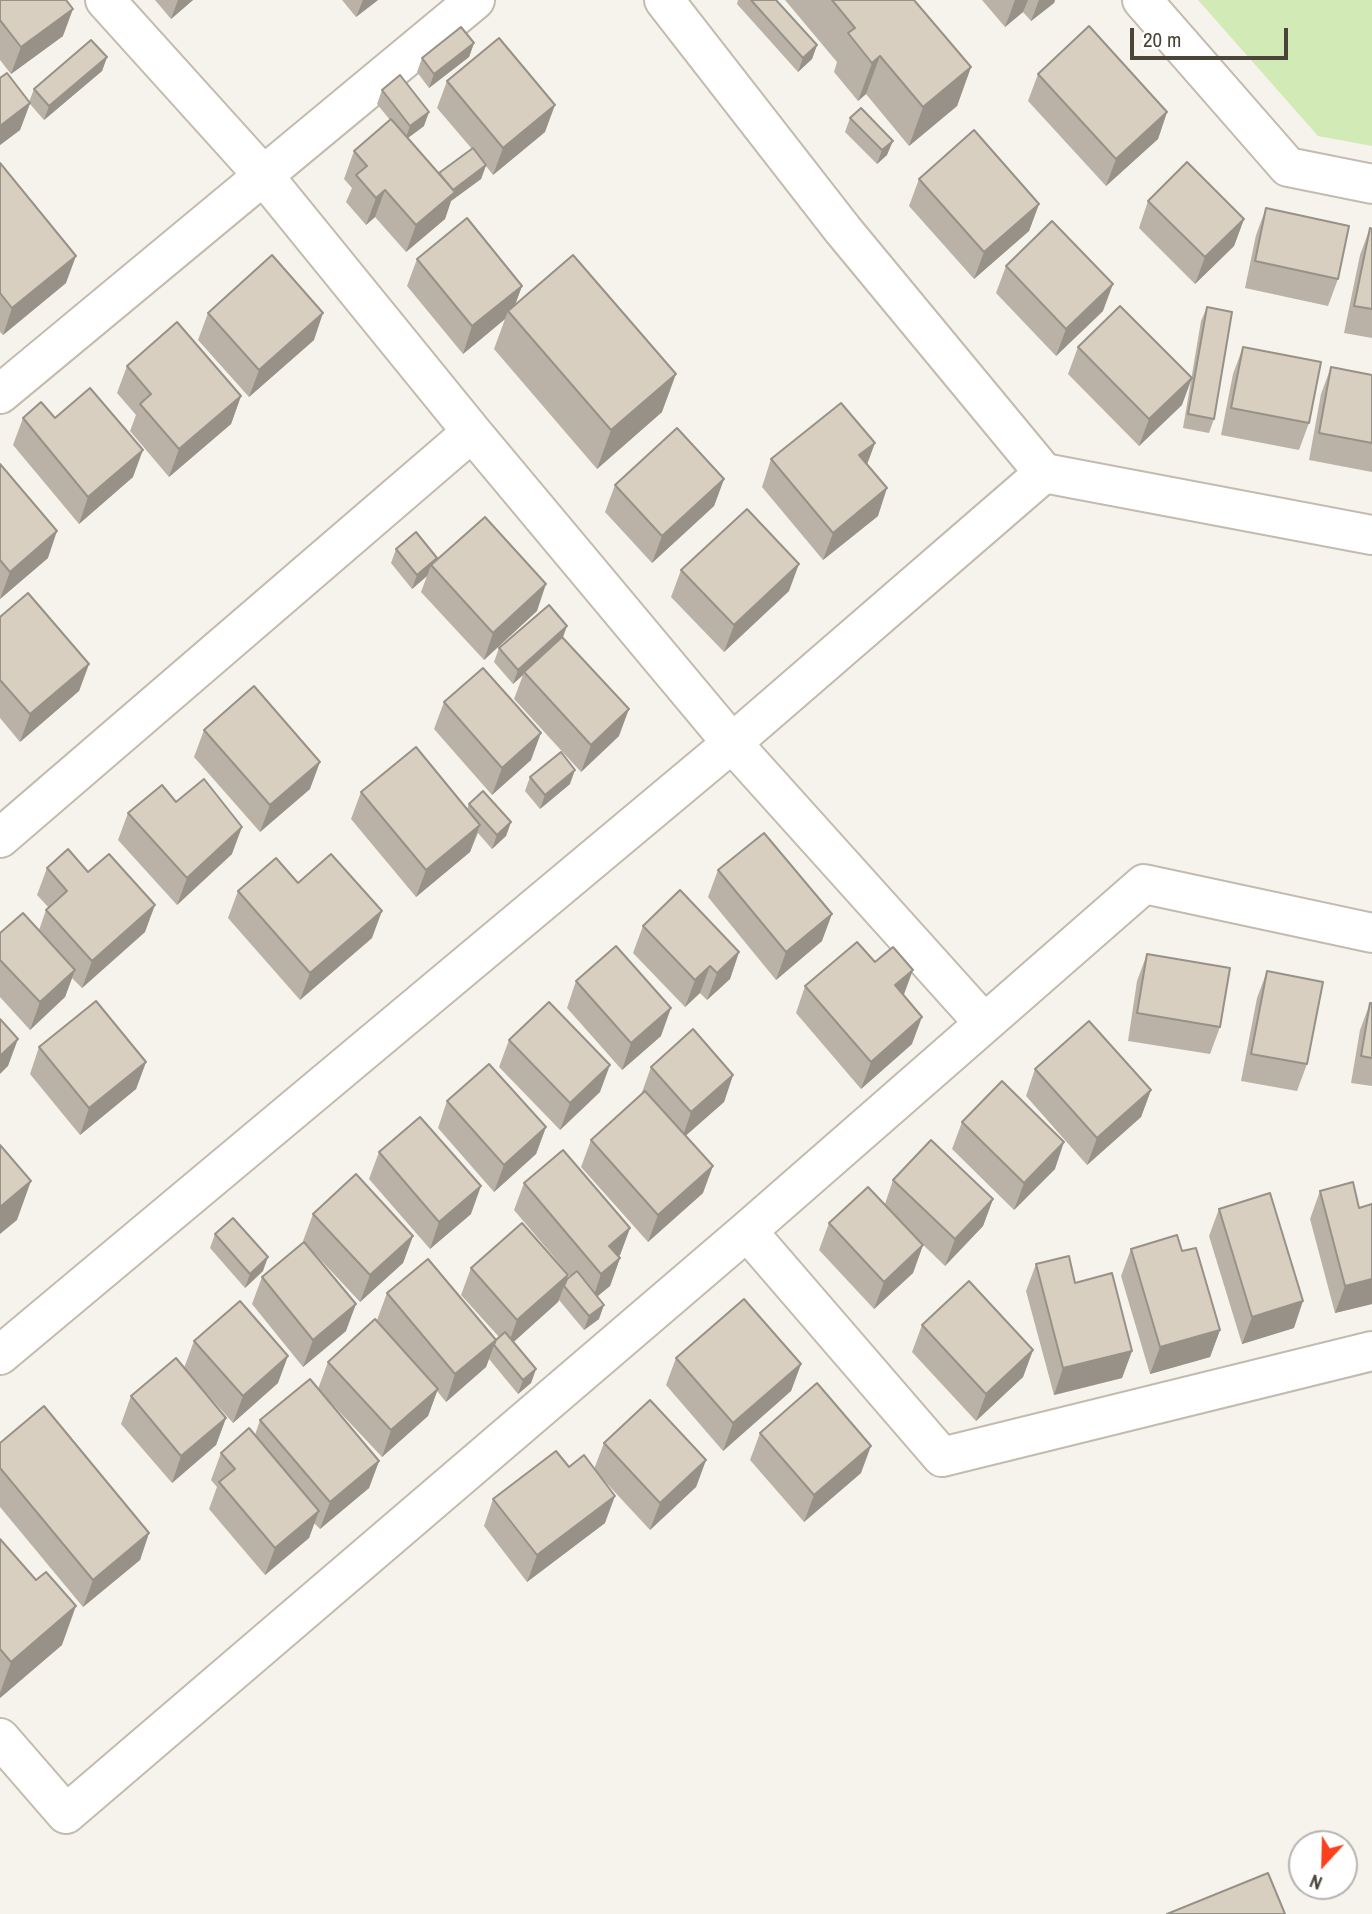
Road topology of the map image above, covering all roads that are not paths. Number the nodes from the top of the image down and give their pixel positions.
1 (105, 0) edge
2 (475, 0) edge
3 (664, 0) edge
4 (1142, 0) edge
5 (263, 175) junction
6 (1372, 184) edge
7 (0, 394) edge
8 (471, 432) junction
9 (1044, 473) junction
10 (1372, 535) edge
11 (732, 743) junction
12 (0, 838) edge
13 (1372, 933) edge
14 (984, 1023) junction
15 (747, 1231) junction
16 (1372, 1351) edge
17 (0, 1355) edge
18 (0, 1738) edge

1 - 5 street
2 - 5 street
3 - 9 street
4 - 6 street
5 - 7 street
5 - 8 street
8 - 11 street
8 - 12 street
9 - 10 street
9 - 11 street
11 - 14 street
11 - 17 street
13 - 14 street
14 - 15 street
15 - 16 street
15 - 18 street

